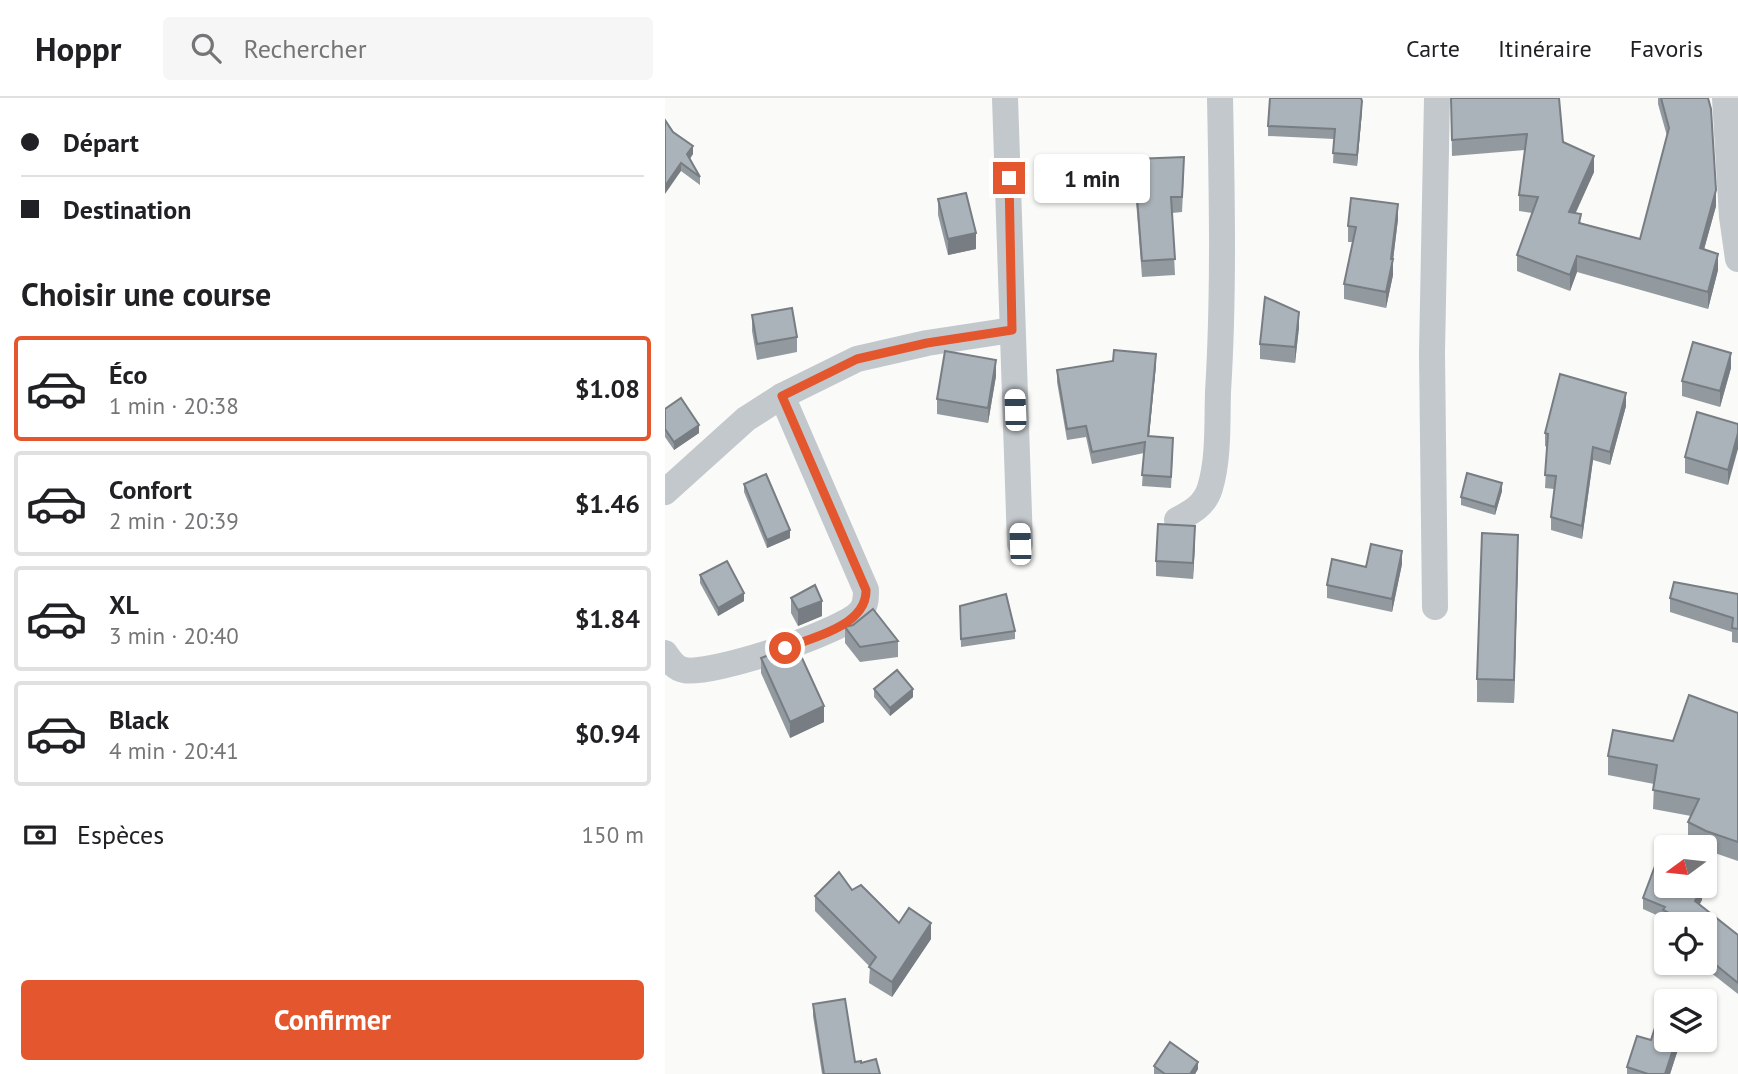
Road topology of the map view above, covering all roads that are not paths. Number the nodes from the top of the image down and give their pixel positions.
1 (1005, 98) edge
2 (1220, 98) edge
3 (1437, 98) edge
4 (1725, 98) edge
5 (1738, 259) edge
6 (1012, 330) junction
7 (782, 396) junction
8 (665, 492) edge
9 (1177, 520) dead end
10 (1020, 544) dead end
11 (1435, 607) dead end
12 (665, 653) edge

1 - 6 street
2 - 9 street
3 - 11 street
4 - 5 street
6 - 7 street
6 - 10 street
7 - 8 street
7 - 12 street

